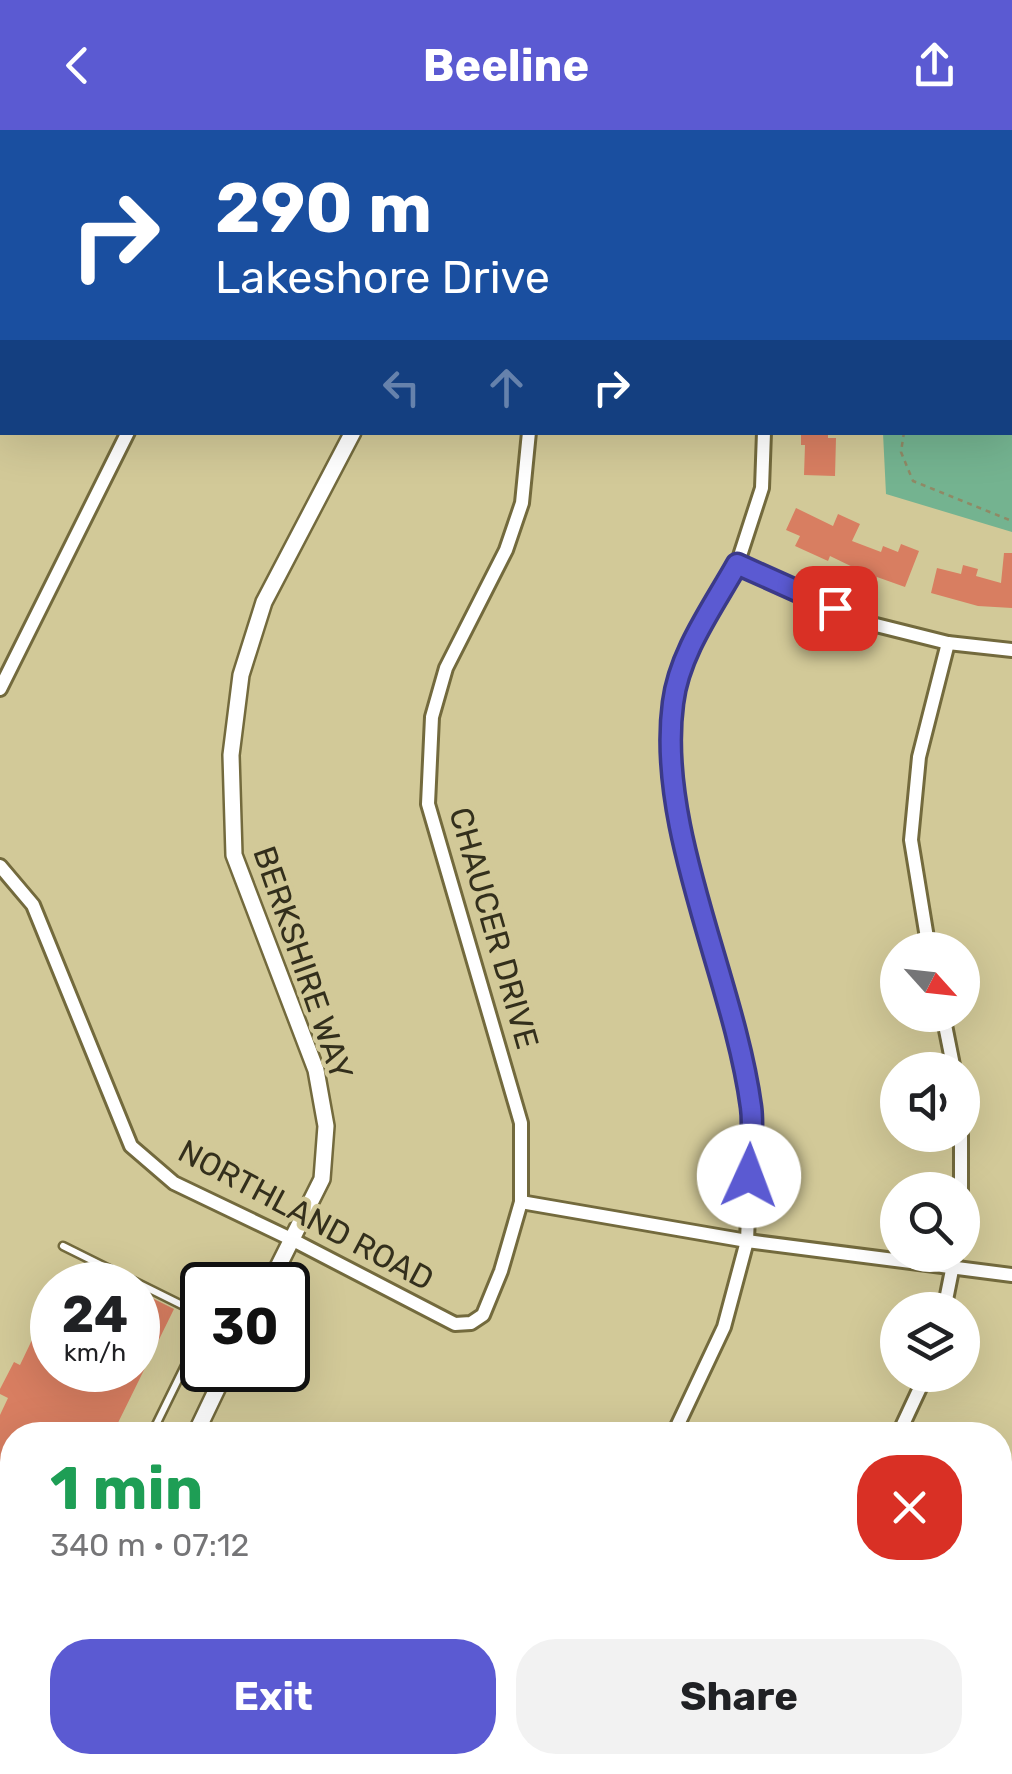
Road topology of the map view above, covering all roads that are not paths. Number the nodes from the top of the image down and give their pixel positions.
1 (278, 130) edge
2 (383, 130) edge
3 (127, 435) edge
4 (351, 435) edge
5 (529, 435) edge
6 (764, 435) edge
7 (737, 564) junction
8 (948, 643) junction
9 (1012, 650) edge
10 (0, 689) edge
11 (0, 866) edge
12 (926, 932) edge
13 (521, 1202) junction
14 (293, 1240) junction
15 (746, 1242) junction
16 (63, 1246) dead end
17 (880, 1255) edge
18 (282, 1262) edge
19 (980, 1267) edge
20 (1012, 1274) edge
21 (180, 1304) edge
22 (471, 1323) joint
23 (180, 1375) edge
24 (215, 1392) edge
25 (918, 1392) edge
26 (156, 1422) edge
27 (200, 1422) edge
28 (679, 1422) edge
29 (904, 1422) edge

1 - 2 highway
3 - 10 street
4 - 14 street, BERKSHIRE WAY
5 - 13 street, CHAUCER DRIVE
6 - 7 street
7 - 8 street
7 - 15 street
8 - 9 street
8 - 12 street
11 - 14 street, NORTHLAND ROAD
13 - 15 street
13 - 22 street, CHAUCER DRIVE
14 - 18 street, BERKSHIRE WAY
14 - 22 street, NORTHLAND ROAD
15 - 17 street
15 - 28 street
16 - 21 lane
19 - 20 street
23 - 26 lane
24 - 27 street
25 - 29 street

